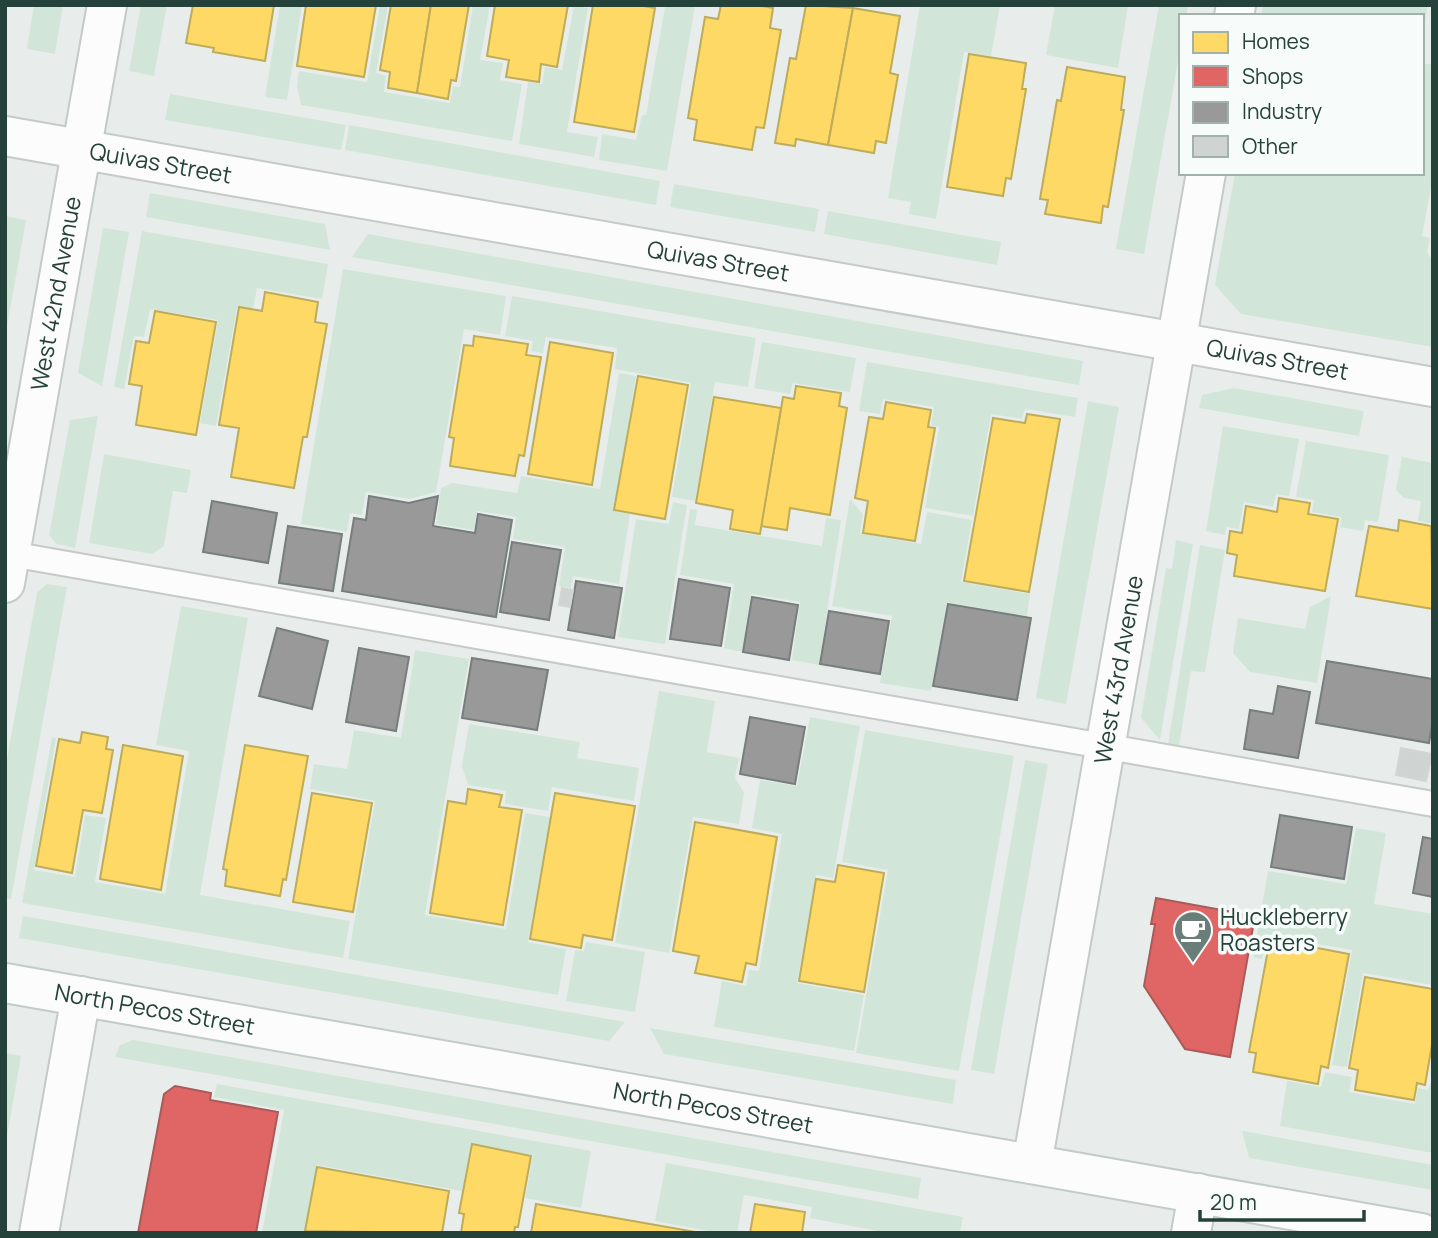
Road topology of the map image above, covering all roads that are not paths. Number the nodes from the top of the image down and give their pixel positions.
1 (107, 5) edge
2 (5, 136) edge
3 (82, 149) junction
4 (1206, 175) edge
5 (1177, 342) junction
6 (1433, 387) edge
7 (7, 563) edge
8 (1105, 747) junction
9 (1433, 804) edge
10 (5, 983) edge
11 (81, 996) junction
12 (1032, 1164) junction
13 (1198, 1193) junction
14 (39, 1233) edge
15 (1191, 1233) edge
16 (1421, 1233) edge

1 - 3 street, West 42nd Avenue
2 - 3 street, Quivas Street
3 - 5 street, Quivas Street
3 - 7 street, West 42nd Avenue
4 - 5 street, West 43rd Avenue
5 - 6 street, Quivas Street
5 - 8 street, West 43rd Avenue
7 - 8 lane
8 - 9 lane
8 - 12 street, West 43rd Avenue
10 - 11 street, North Pecos Street
11 - 12 street, North Pecos Street
11 - 14 street
12 - 13 street, North Pecos Street
13 - 15 street
13 - 16 street, North Pecos Street

